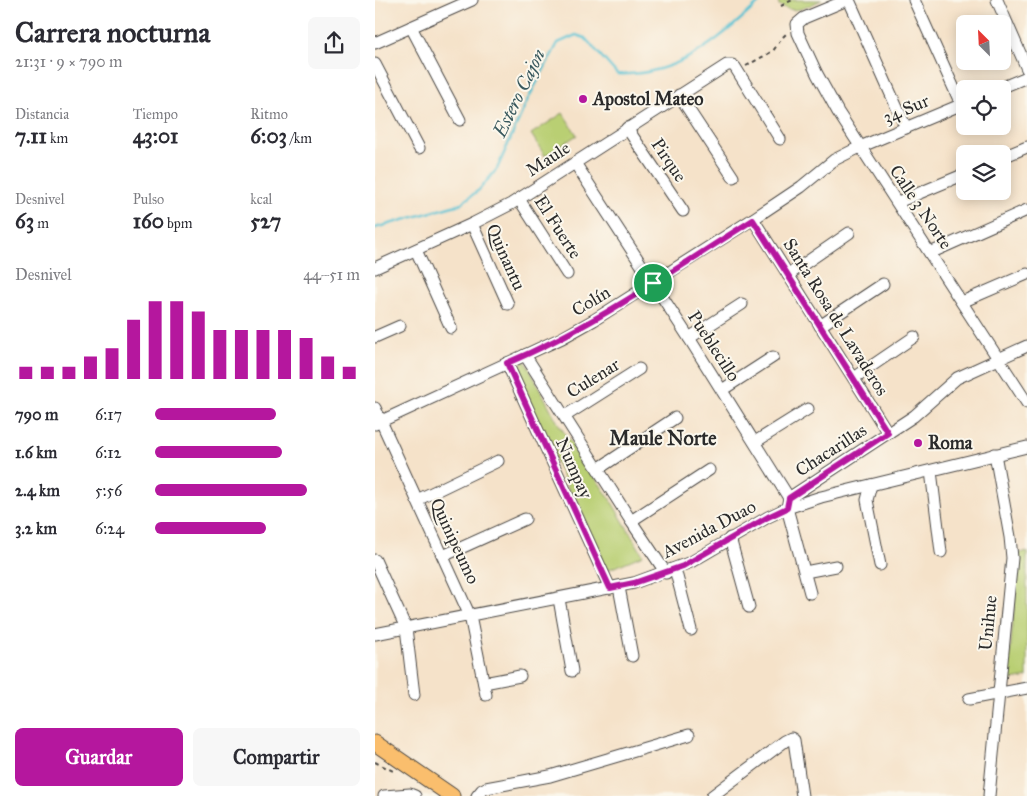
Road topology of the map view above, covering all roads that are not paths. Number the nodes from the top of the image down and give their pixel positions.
1 (472, 0) edge
2 (848, 0) edge
3 (914, 0) edge
4 (997, 0) edge
5 (411, 28) junction
6 (375, 43) edge
7 (375, 64) edge
8 (1027, 69) edge
9 (1027, 77) edge
10 (1011, 84) edge
11 (956, 89) edge
12 (679, 95) junction
13 (956, 107) edge
14 (460, 120) dead end
15 (627, 128) junction
16 (906, 128) junction
17 (780, 139) dead end
18 (860, 147) junction
19 (1027, 147) edge
20 (419, 148) dead end
21 (1011, 154) edge
22 (575, 163) junction
23 (733, 177) dead end
24 (956, 178) edge
25 (519, 199) junction
26 (898, 202) junction
27 (1027, 210) edge
28 (683, 211) dead end
29 (753, 220) junction
30 (472, 224) junction
31 (849, 233) dead end
32 (415, 250) junction
33 (930, 253) junction
34 (375, 268) edge
35 (567, 274) dead end
36 (787, 274) junction
37 (1027, 274) edge
38 (653, 283) junction
39 (883, 284) dead end
40 (962, 302) junction
41 (508, 304) dead end
42 (742, 304) dead end
43 (400, 326) dead end
44 (820, 326) junction
45 (451, 328) dead end
46 (375, 337) edge
47 (914, 337) dead end
48 (689, 338) junction
49 (1027, 346) edge
50 (525, 355) junction
51 (773, 356) dead end
52 (998, 358) junction
53 (507, 363) junction
54 (639, 369) dead end
55 (854, 378) junction
56 (722, 390) junction
57 (1027, 404) edge
58 (375, 408) edge
59 (808, 409) dead end
60 (565, 416) junction
61 (675, 418) dead end
62 (378, 423) edge
63 (888, 433) junction
64 (755, 442) junction
65 (1027, 447) edge
66 (995, 454) junction
67 (498, 461) dead end
68 (598, 469) junction
69 (709, 470) dead end
70 (931, 471) junction
71 (871, 485) junction
72 (417, 500) junction
73 (788, 504) junction
74 (525, 519) dead end
75 (631, 521) junction
76 (730, 538) junction
77 (941, 552) dead end
78 (443, 556) junction
79 (375, 560) edge
80 (880, 565) dead end
81 (836, 566) dead end
82 (671, 571) junction
83 (805, 572) junction
84 (615, 588) junction
85 (810, 593) dead end
86 (559, 599) junction
87 (749, 606) dead end
88 (470, 616) junction
89 (406, 628) junction
90 (691, 630) dead end
91 (375, 634) edge
92 (632, 656) dead end
93 (572, 671) dead end
94 (520, 676) dead end
95 (1027, 688) edge
96 (999, 694) junction
97 (414, 695) dead end
98 (969, 699) dead end
99 (689, 735) dead end
100 (375, 743) edge
101 (375, 755) edge
102 (384, 796) edge
103 (415, 796) edge
104 (451, 796) edge
105 (477, 796) edge
106 (713, 796) edge
107 (802, 796) edge
108 (989, 796) edge

1 - 5 street
2 - 16 street
2 - 18 street, Calle 3 Norte
3 - 11 street
4 - 8 street
5 - 6 street
5 - 14 street
7 - 20 street
9 - 10 street
12 - 15 street, Maule
12 - 17 street, Maule
12 - 23 street
13 - 16 street, 34 Sur
15 - 22 street, Maule
15 - 28 street, Pirque
16 - 18 street, 34 Sur
18 - 26 street, Calle 3 Norte
18 - 29 street, Colín
19 - 21 street
22 - 25 street, Maule
22 - 38 street, Pueblecillo
24 - 26 street
25 - 30 street, Maule
25 - 35 street, El Fuerte
26 - 33 street, Calle 3 Norte
27 - 33 street
29 - 36 street, Santa Rosa de Lavaderos
29 - 38 street, Colín
30 - 32 street, Maule
30 - 41 street, Quinantu
31 - 36 street
32 - 34 street, Maule
32 - 45 street
33 - 40 street, Calle 3 Norte
36 - 44 street, Santa Rosa de Lavaderos
37 - 40 street
38 - 48 street, Pueblecillo
38 - 50 street, Colín
39 - 44 street
40 - 52 street, Calle 3 Norte
42 - 48 street
43 - 46 street
44 - 55 street, Santa Rosa de Lavaderos
47 - 55 street
48 - 56 street, Pueblecillo
49 - 52 street, Chacarillas
50 - 53 street, Colín
50 - 60 street
51 - 56 street
52 - 57 street, Calle 3 Norte
52 - 63 street, Chacarillas
53 - 62 street, Colín
53 - 84 street, Numpay
54 - 60 street, Culenar
55 - 63 street, Santa Rosa de Lavaderos
56 - 64 street, Pueblecillo
58 - 62 street, Quinipeumo
59 - 64 street
60 - 68 street
61 - 68 street
62 - 72 street, Quinipeumo
63 - 73 street, Chacarillas
64 - 73 street, Pueblecillo
65 - 66 street, Avenida Duao
66 - 70 street, Avenida Duao
66 - 96 street, Unihue
67 - 72 street
68 - 75 street
69 - 75 street
70 - 71 street, Avenida Duao
70 - 77 street
71 - 73 street, Avenida Duao
71 - 80 street
72 - 78 street, Quinipeumo
73 - 76 street, Avenida Duao
73 - 83 street, Pueblecillo
74 - 78 street
75 - 82 street
76 - 82 street, Avenida Duao
76 - 87 street
78 - 88 street, Quinipeumo
79 - 89 street
81 - 83 street
82 - 84 street, Avenida Duao
82 - 90 street
83 - 85 street, Pueblecillo
84 - 86 street, Avenida Duao
84 - 92 street, Numpay
86 - 88 street, Avenida Duao
86 - 93 street
88 - 89 street, Avenida Duao
88 - 94 street, Quinipeumo
89 - 91 street, Avenida Duao
89 - 97 street
95 - 96 street
96 - 98 street
96 - 108 street, Unihue
99 - 105 street
100 - 104 main road
101 - 104 main road
102 - 103 street
106 - 107 street

